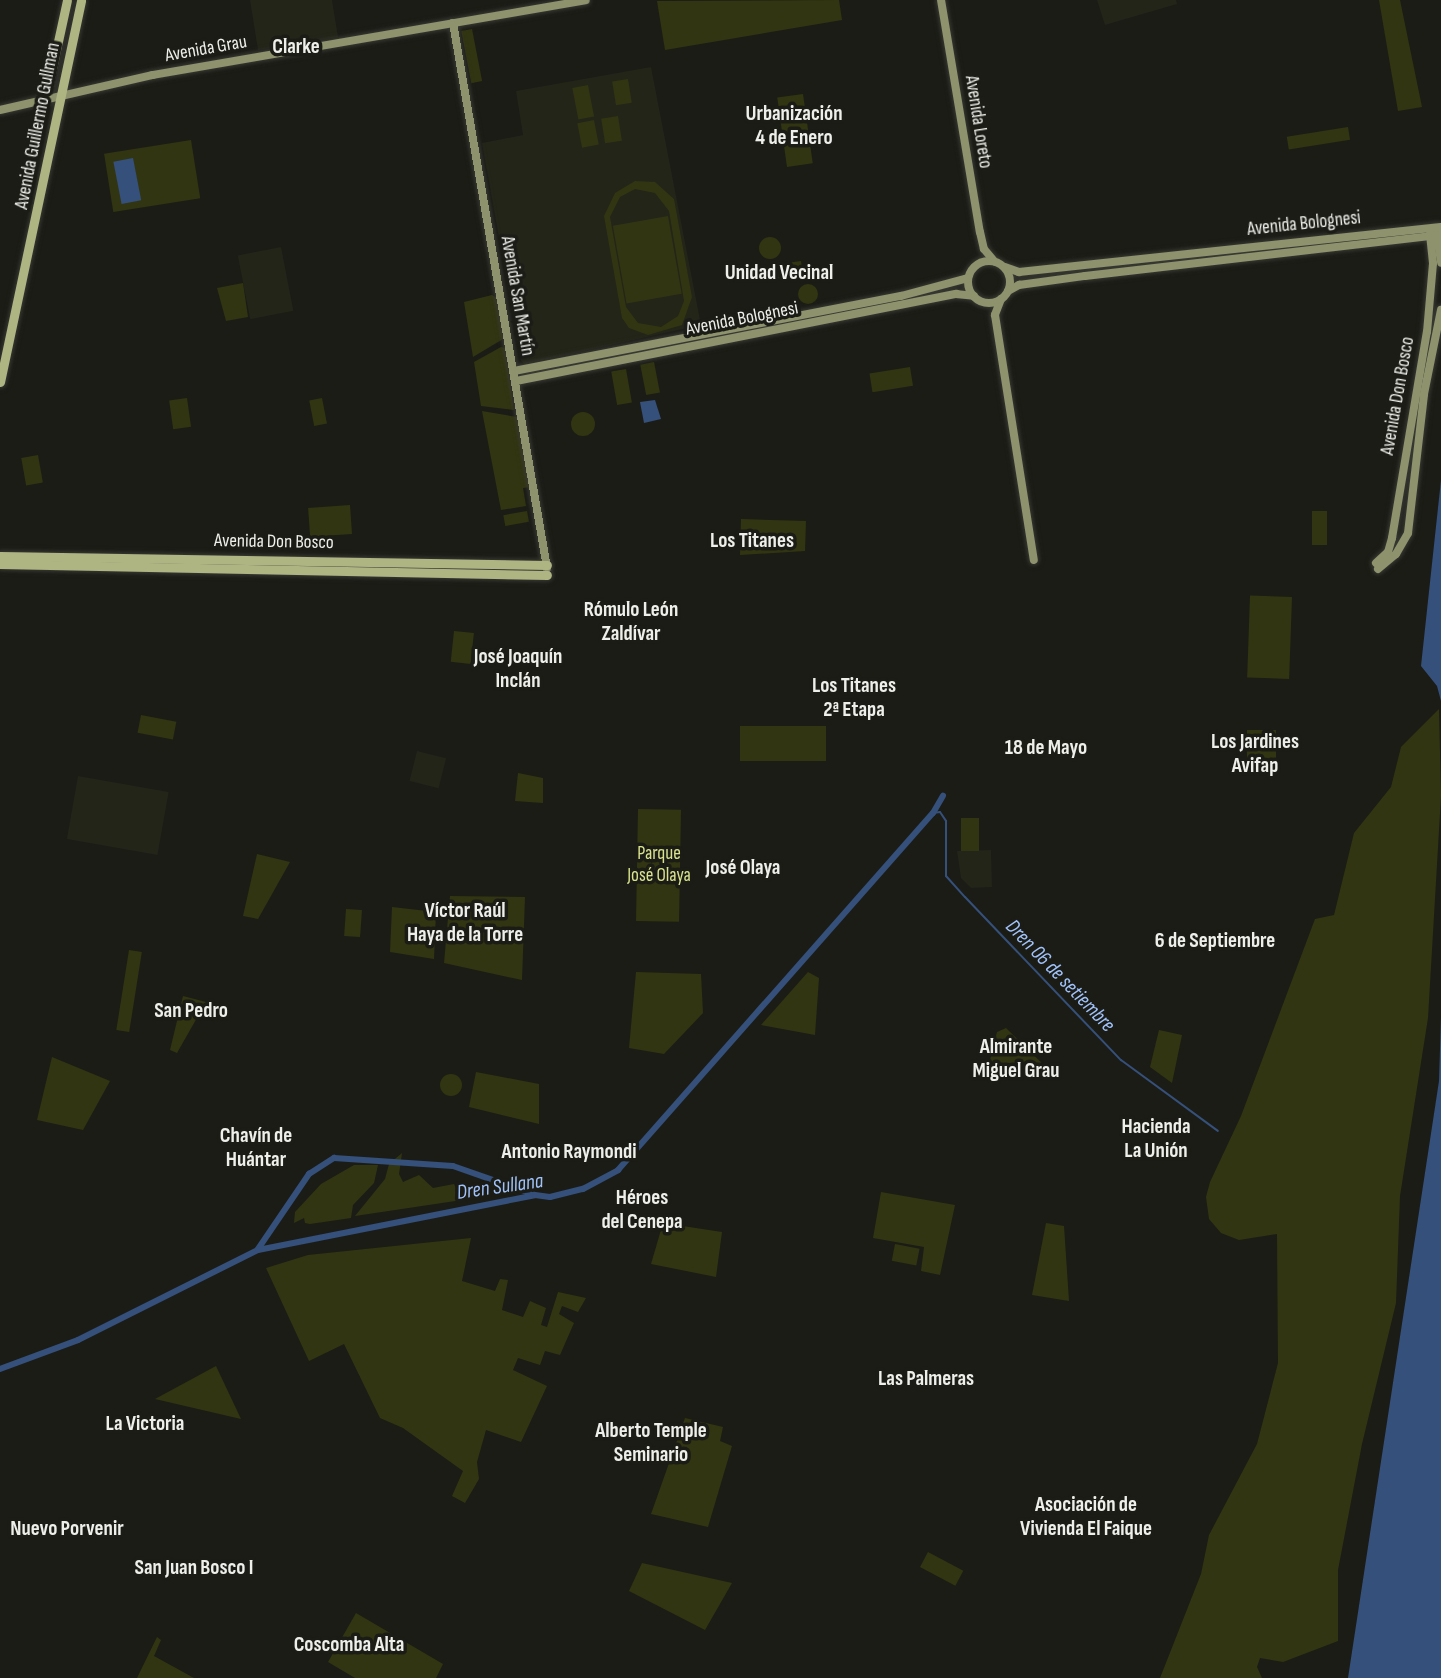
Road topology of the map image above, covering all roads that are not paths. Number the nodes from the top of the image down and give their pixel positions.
1 (67, 0) edge
2 (82, 0) edge
3 (586, 0) edge
4 (941, 0) edge
5 (453, 23) junction
6 (60, 99) junction
7 (45, 101) junction
8 (0, 110) edge
9 (1436, 231) edge
10 (984, 249) junction
11 (994, 261) junction
12 (1441, 263) edge
13 (978, 264) junction
14 (1005, 267) junction
15 (968, 278) junction
16 (1008, 291) junction
17 (978, 299) junction
18 (1001, 299) junction
19 (1441, 310) edge
20 (995, 316) junction
21 (514, 371) junction
22 (516, 381) junction
23 (0, 382) edge
24 (0, 555) edge
25 (1034, 560) dead end
26 (0, 564) edge
27 (547, 570) junction

1 - 7 main road, Avenida Guillermo Gullman
2 - 6 main road, Avenida Guillermo Gullman
3 - 5 main road, Avenida Grau
4 - 10 main road, Avenida Loreto
5 - 6 main road, Avenida Grau
5 - 21 main road, Avenida San Martín
6 - 7 main road, Avenida Grau
6 - 23 main road, Avenida Guillermo Gullman
7 - 8 main road, Avenida Grau
9 - 12 main road
9 - 14 main road, Avenida Bolognesi
9 - 16 main road, Avenida Bolognesi
9 - 19 main road, Avenida Don Bosco
10 - 11 main road
10 - 13 main road
11 - 13 main road
11 - 14 main road
13 - 15 main road
14 - 16 main road
15 - 17 main road
15 - 21 main road, Avenida Bolognesi
16 - 18 main road
17 - 18 main road
17 - 20 main road
17 - 22 main road, Avenida Bolognesi
18 - 20 main road
20 - 25 main road
21 - 22 main road, Avenida San Martín
22 - 27 main road, Avenida San Martín
24 - 27 main road, Avenida Don Bosco
26 - 27 main road, Avenida Don Bosco

